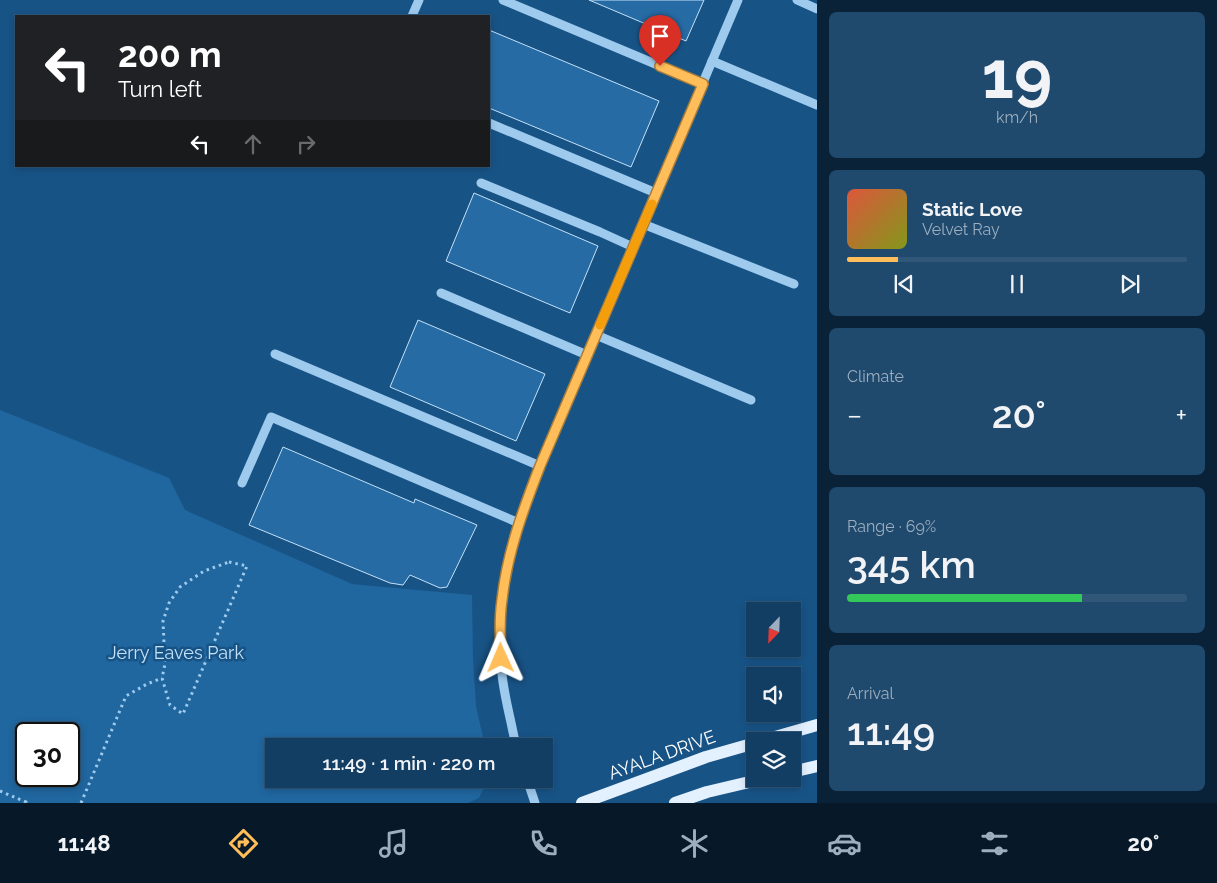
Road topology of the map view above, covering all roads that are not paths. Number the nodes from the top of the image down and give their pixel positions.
1 (419, 0) edge
2 (503, 0) edge
3 (738, 0) edge
4 (797, 0) edge
5 (817, 9) edge
6 (412, 15) edge
7 (712, 62) junction
8 (703, 84) junction
9 (817, 105) edge
10 (490, 123) edge
11 (481, 183) dead end
12 (656, 193) junction
13 (643, 224) junction
14 (633, 247) junction
15 (794, 284) dead end
16 (441, 293) dead end
17 (596, 335) junction
18 (275, 354) dead end
19 (587, 355) junction
20 (751, 400) dead end
21 (540, 466) junction
22 (242, 483) dead end
23 (519, 523) junction
24 (817, 726) edge
25 (795, 732) edge
26 (514, 738) edge
27 (746, 746) edge
28 (817, 766) edge
29 (801, 770) edge
30 (746, 783) edge
31 (530, 788) edge
32 (535, 803) edge
33 (582, 803) edge
34 (675, 803) edge

1 - 6 street
2 - 8 street
3 - 7 street
4 - 5 street
7 - 8 street
7 - 9 street
8 - 12 street
10 - 12 street
11 - 14 street
12 - 13 street
13 - 14 street
13 - 15 street
14 - 17 street
16 - 19 street
17 - 19 street
17 - 20 street
18 - 21 street
19 - 21 street
21 - 23 street
22 - 23 street
23 - 26 street
24 - 25 main road
27 - 33 main road, AYALA DRIVE
28 - 29 main road
30 - 34 main road
31 - 32 street

